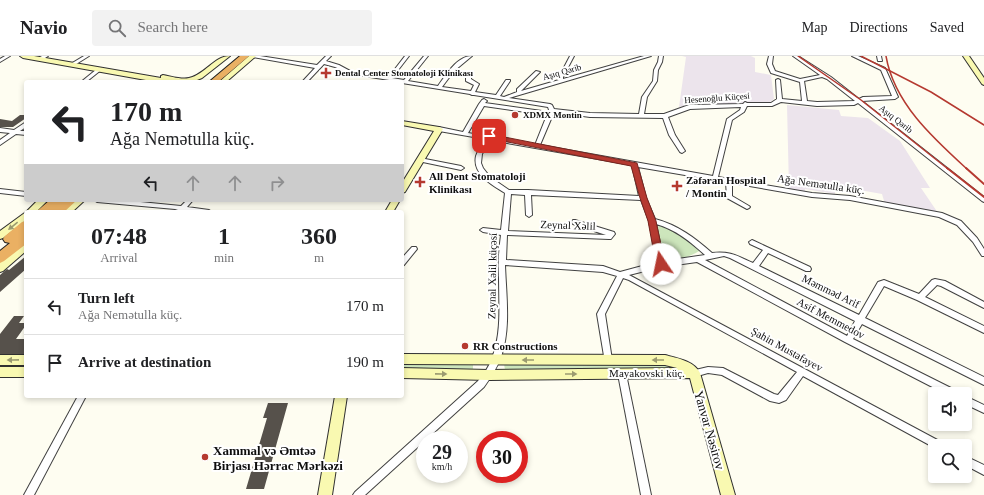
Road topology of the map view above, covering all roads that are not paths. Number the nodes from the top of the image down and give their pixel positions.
1 (8, 56) edge
2 (23, 56) edge
3 (86, 56) edge
4 (227, 56) edge
5 (235, 56) edge
6 (245, 56) edge
7 (253, 56) edge
8 (330, 56) edge
9 (407, 56) edge
10 (426, 56) edge
11 (470, 56) edge
12 (572, 56) edge
13 (649, 56) edge
14 (661, 56) edge
15 (771, 56) edge
16 (795, 56) edge
17 (854, 56) edge
18 (966, 56) edge
19 (43, 58) edge
20 (0, 61) edge
21 (323, 62) junction
22 (71, 65) junction
23 (319, 67) junction
24 (102, 70) junction
25 (538, 72) dead end
26 (463, 75) dead end
27 (825, 76) junction
28 (204, 78) edge
29 (389, 79) junction
30 (86, 80) edge
31 (138, 80) edge
32 (158, 80) edge
33 (180, 80) edge
34 (192, 80) edge
35 (215, 80) edge
36 (224, 80) edge
37 (306, 80) edge
38 (394, 80) edge
39 (778, 80) dead end
40 (801, 80) junction
41 (508, 81) dead end
42 (561, 81) junction
43 (405, 82) joint
44 (984, 83) edge
45 (439, 88) junction
46 (519, 93) junction
47 (472, 94) junction
48 (487, 96) junction
49 (497, 97) junction
50 (504, 98) junction
51 (780, 100) junction
52 (859, 101) junction
53 (805, 102) junction
54 (482, 104) junction
55 (745, 104) junction
56 (551, 112) junction
57 (641, 115) junction
58 (665, 116) junction
59 (404, 123) edge
60 (24, 125) edge
61 (440, 128) junction
62 (0, 130) edge
63 (15, 132) junction
64 (466, 132) junction
65 (24, 133) edge
66 (489, 136) junction
67 (0, 142) edge
68 (538, 145) junction
69 (682, 151) dead end
70 (420, 160) junction
71 (634, 164) junction
72 (462, 168) dead end
73 (715, 179) junction
74 (729, 181) junction
75 (404, 187) edge
76 (0, 191) edge
77 (508, 192) junction
78 (528, 192) junction
79 (24, 194) edge
80 (644, 198) junction
81 (984, 200) edge
82 (42, 202) edge
83 (54, 202) edge
84 (68, 202) edge
85 (78, 202) edge
86 (114, 202) edge
87 (188, 202) edge
88 (748, 207) dead end
89 (32, 210) edge
90 (44, 210) edge
91 (58, 210) edge
92 (68, 210) edge
93 (181, 210) edge
94 (529, 214) dead end
95 (24, 217) edge
96 (652, 221) junction
97 (575, 222) dead end
98 (24, 227) edge
99 (483, 230) dead end
100 (504, 233) junction
101 (0, 236) edge
102 (24, 239) edge
103 (752, 242) dead end
104 (0, 246) edge
105 (24, 248) edge
106 (414, 249) dead end
107 (767, 249) junction
108 (984, 254) edge
109 (711, 256) junction
110 (0, 258) edge
111 (698, 259) junction
112 (404, 261) edge
113 (502, 262) junction
114 (661, 264) junction
115 (755, 266) junction
116 (0, 268) edge
117 (808, 269) dead end
118 (622, 274) junction
119 (920, 298) junction
120 (984, 305) edge
121 (859, 318) junction
122 (984, 330) edge
123 (848, 340) junction
124 (0, 360) edge
125 (24, 360) edge
126 (404, 360) edge
127 (496, 360) junction
128 (608, 360) junction
129 (802, 371) junction
130 (0, 372) edge
131 (24, 372) edge
132 (404, 373) edge
133 (694, 373) junction
134 (622, 374) junction
135 (490, 375) junction
136 (984, 381) edge
137 (940, 387) edge
138 (81, 398) edge
139 (341, 398) edge
140 (972, 403) edge
141 (984, 409) edge
142 (928, 439) edge
143 (972, 464) edge
144 (984, 470) edge
145 (29, 495) edge
146 (325, 495) edge
147 (358, 495) edge
148 (646, 495) edge
149 (728, 495) edge

1 - 20 street
2 - 19 street
3 - 22 street
4 - 28 street
5 - 28 highway
6 - 35 highway
7 - 23 street
7 - 36 street
8 - 21 street
9 - 29 street
10 - 43 street
11 - 45 street
12 - 42 street
13 - 42 street, Aşıq Qərib
14 - 57 street
15 - 40 street
16 - 27 street, Aşıq Qərib
17 - 52 street, Hesenoğlu Küçesi
18 - 44 street
19 - 22 street
21 - 23 street
21 - 29 street
22 - 24 street
23 - 37 street
24 - 30 street
24 - 31 street
24 - 32 street
24 - 33 street
25 - 46 street
26 - 47 street
27 - 40 street
27 - 52 street, Aşıq Qərib
28 - 34 street
29 - 38 street
39 - 51 street
40 - 53 street
41 - 49 street
42 - 46 street, Aşıq Qərib
43 - 45 street
45 - 47 street
46 - 50 street, Aşıq Qərib
47 - 48 street
48 - 49 street
48 - 54 street
49 - 50 street
50 - 56 street
51 - 53 street, Hesenoğlu Küçesi
51 - 55 street, Hesenoğlu Küçesi
52 - 53 street, Hesenoğlu Küçesi
52 - 81 street, Aşıq Qərib
54 - 56 street
54 - 64 street
55 - 58 street, Hesenoğlu Küçesi
55 - 73 street
56 - 57 street, Hesenoğlu Küçesi
56 - 68 street
57 - 58 street, Hesenoğlu Küçesi
58 - 69 street
59 - 61 street, Ağa Nemətulla küç.
60 - 63 street
61 - 64 street, Ağa Nemətulla küç.
61 - 70 street
62 - 63 street
63 - 65 street
63 - 67 street
64 - 66 street, Ağa Nemətulla küç.
66 - 68 street, Ağa Nemətulla küç.
66 - 77 street
68 - 71 street, Ağa Nemətulla küç.
70 - 72 street
70 - 75 street
71 - 73 street, Ağa Nemətulla küç.
71 - 80 street
73 - 74 street, Ağa Nemətulla küç.
74 - 88 street
74 - 108 street, Ağa Nemətulla küç.
76 - 79 street
77 - 78 street
77 - 100 street, Zeynal Xəlil küçəsi
78 - 80 street
78 - 94 street
80 - 96 street
82 - 89 street
83 - 90 highway
84 - 91 highway
85 - 92 street
86 - 93 street
87 - 93 street
95 -> 101 street
96 - 109 street
96 - 114 street
97 - 100 street, Zeynal Xəlil
98 - 104 highway
99 - 100 street, Zeynal Xəlil
100 - 113 street, Zeynal Xəlil küçəsi
102 - 110 highway
103 - 107 street
105 - 116 street
106 - 112 street
107 - 115 street
107 - 117 street
109 - 111 street, Məmməd Arif
109 - 115 street, Məmməd Arif
111 - 114 street, Məmməd Arif
111 - 123 street, Asif Memmedov
113 - 118 street, Şahin Mustafayev
113 - 127 street, Zeynal Xəlil küçəsi
114 - 118 street, Şahin Mustafayev
115 - 121 street, Məmməd Arif
118 - 128 street
118 - 129 street, Şahin Mustafayev
119 - 120 street
119 - 121 street
119 - 122 street
121 - 123 street
121 - 136 street, Məmməd Arif
123 - 137 street, Asif Memmedov
125 -> 124 street
126 - 127 street, Mayakovski küç.
128 -> 127 street, Mayakovski küç.
127 - 135 street, Zeynal Xəlil küçəsi
133 -> 128 street, Mayakovski küç.
129 - 133 street
129 - 142 street, Şahin Mustafayev
130 - 131 street
132 -> 135 street, Mayakovski küç.
133 - 134 street, Mayakovski küç.
133 - 149 street, Yanvar Nəsirov
135 -> 134 street, Mayakovski küç.
134 - 148 street
135 - 147 street
138 - 145 street
139 - 146 street
140 - 141 street
143 - 144 street

